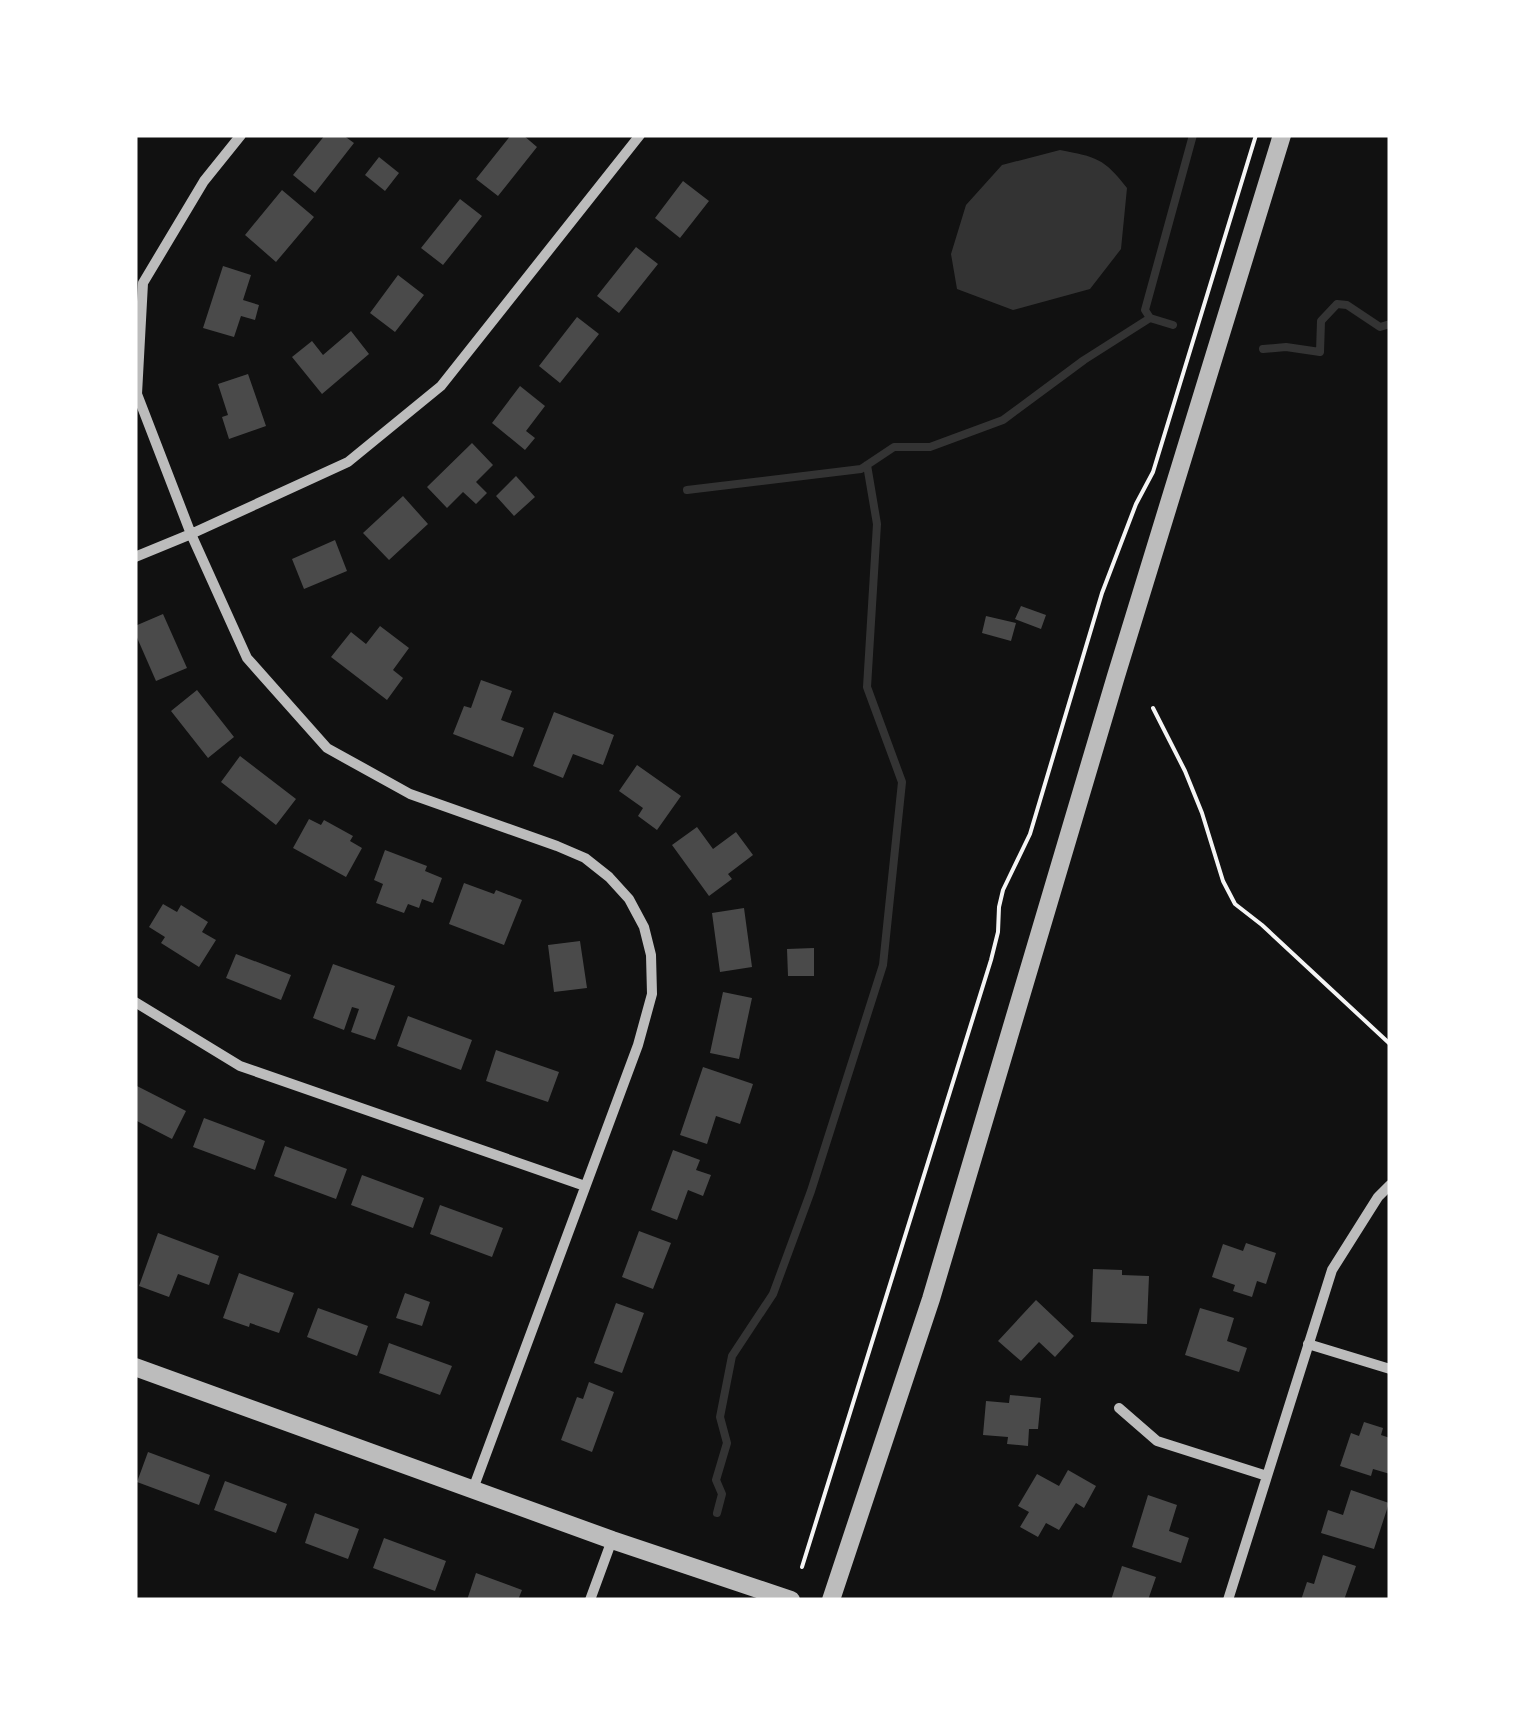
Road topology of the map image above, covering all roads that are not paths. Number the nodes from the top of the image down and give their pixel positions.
1 (241, 135) edge
2 (640, 135) edge
3 (1282, 135) edge
4 (191, 534) junction
5 (135, 556) edge
6 (135, 1002) edge
7 (1390, 1185) edge
8 (585, 1186) junction
9 (1308, 1344) junction
10 (135, 1367) edge
11 (1390, 1368) edge
12 (1119, 1408) dead end
13 (1267, 1476) junction
14 (474, 1489) junction
15 (612, 1540) junction
16 (590, 1600) edge
17 (791, 1600) edge
18 (831, 1600) edge
19 (1228, 1600) edge

1 - 4 street
2 - 4 street
3 - 18 street
4 - 5 street
4 - 8 street
6 - 8 street
7 - 9 street
8 - 14 street
9 - 11 street
9 - 13 street
10 - 14 street
12 - 13 street
13 - 19 street
14 - 15 street
15 - 16 street
15 - 17 street

